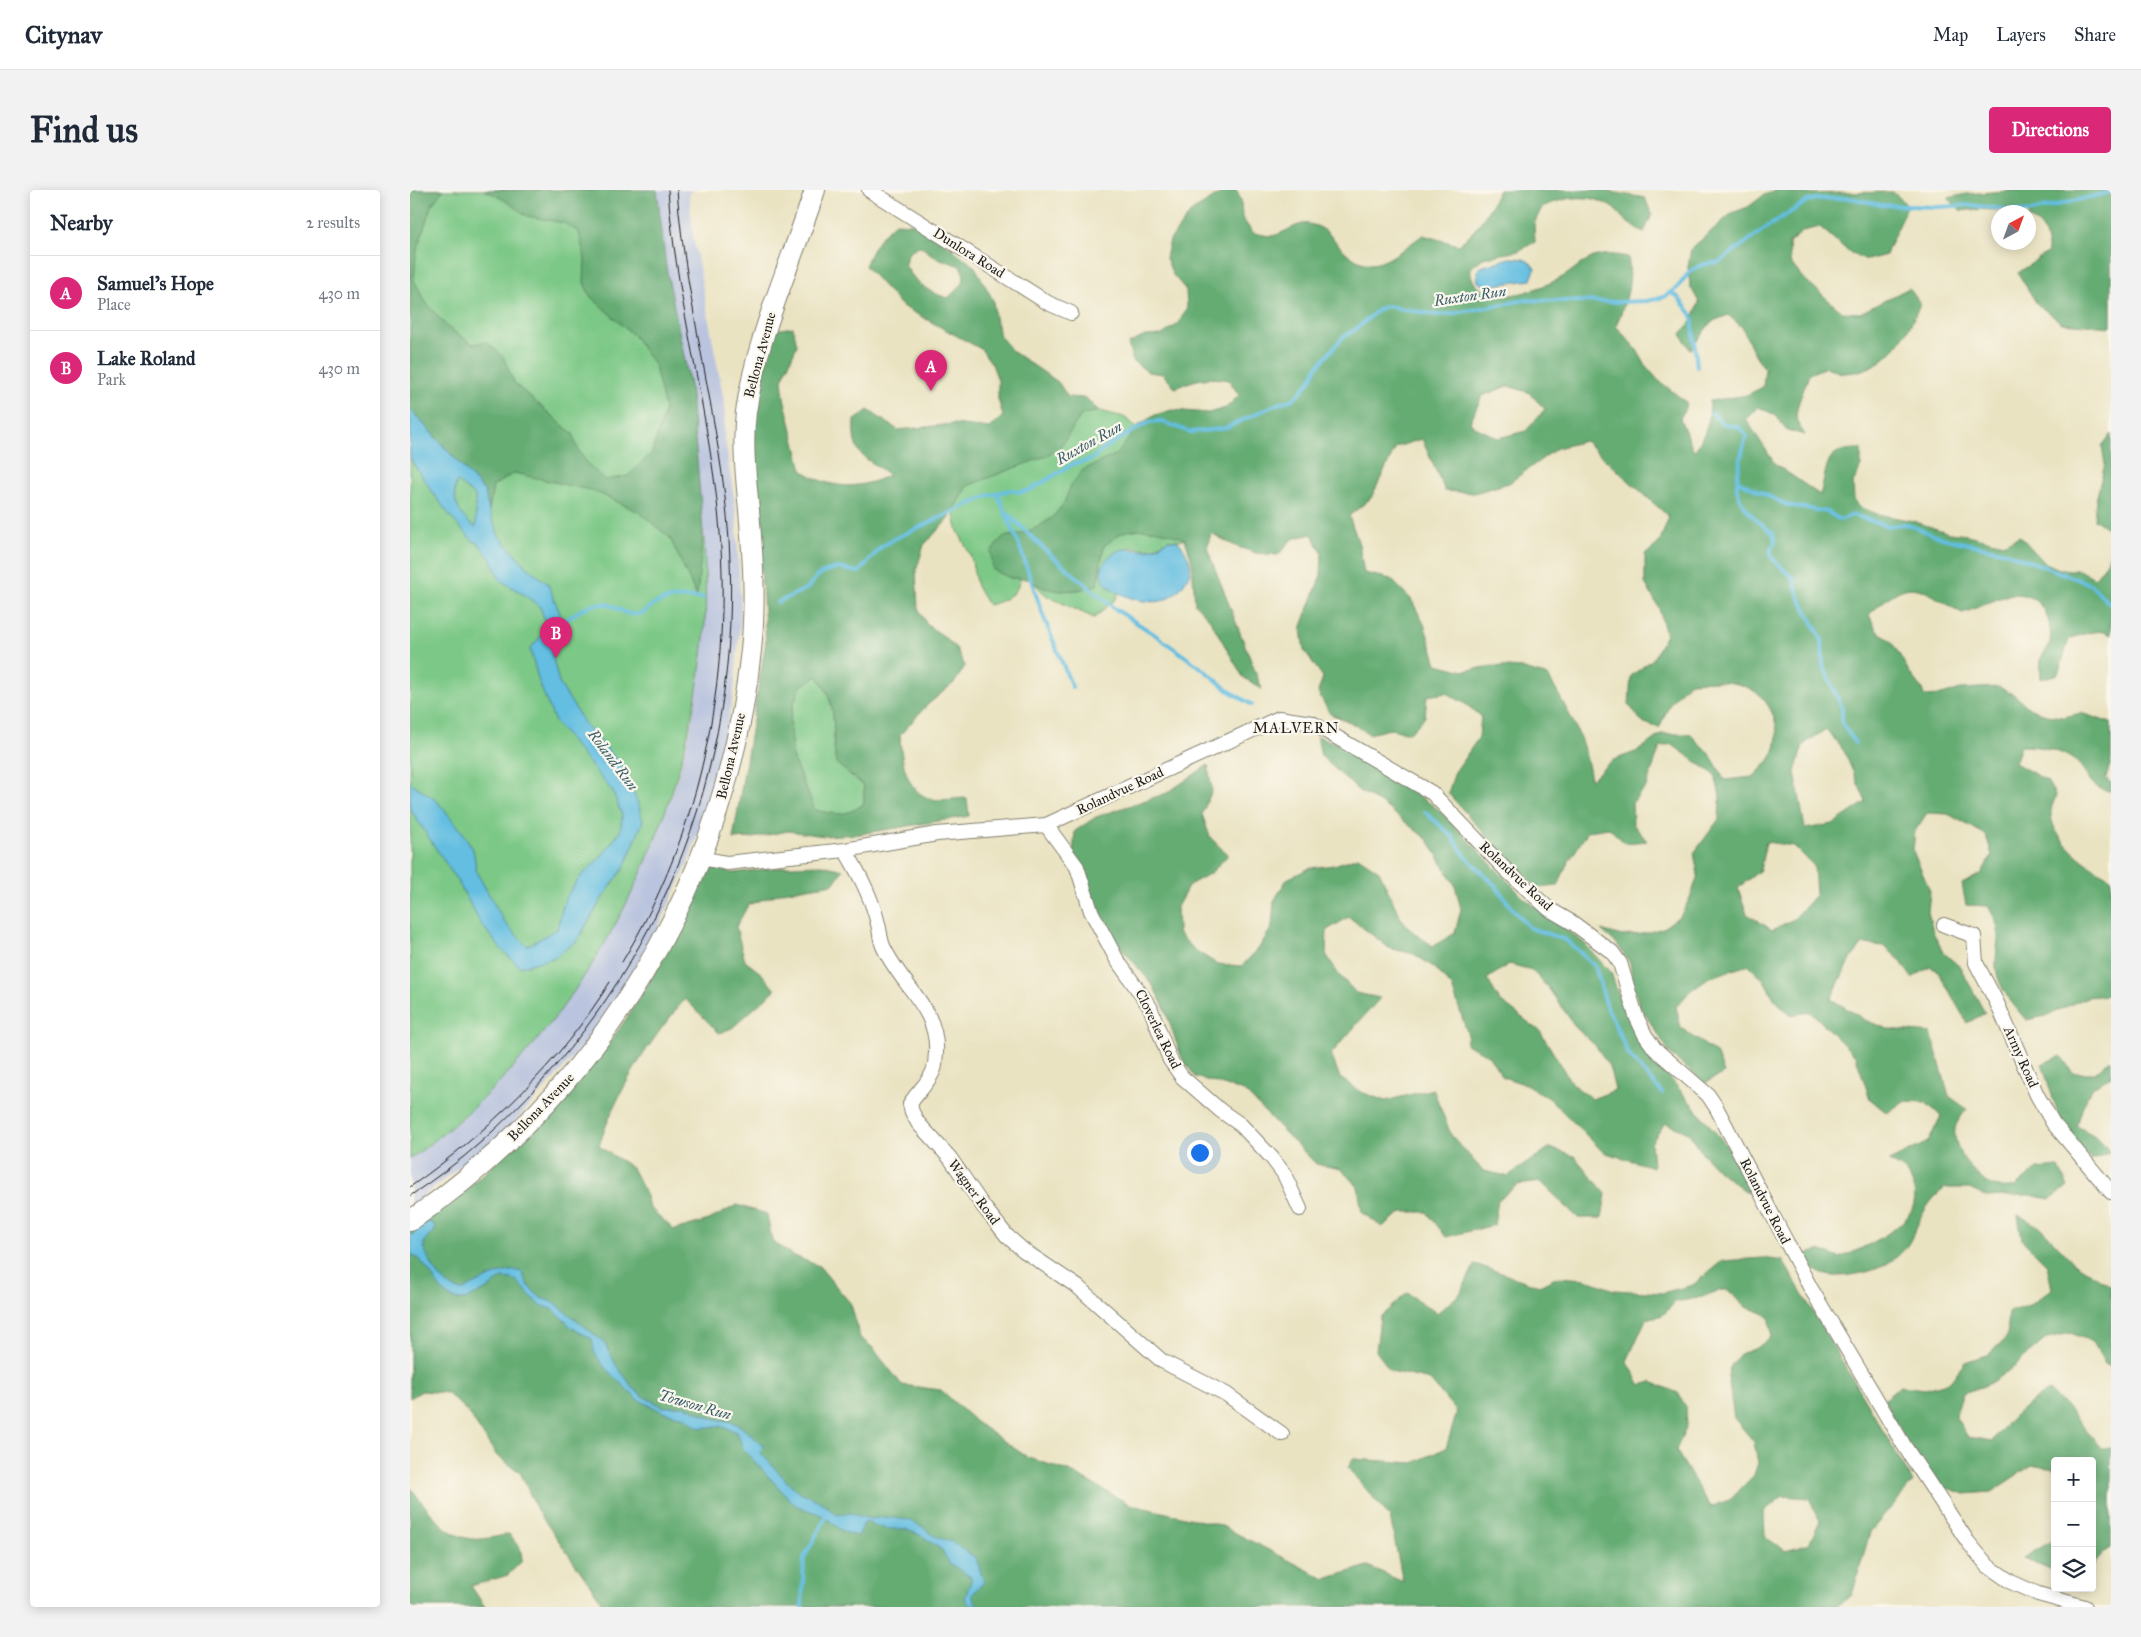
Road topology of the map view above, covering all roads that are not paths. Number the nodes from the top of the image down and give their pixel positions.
1 (815, 190) edge
2 (869, 190) edge
3 (1071, 313) dead end
4 (1046, 825) junction
5 (845, 850) junction
6 (701, 858) junction
7 (1944, 925) dead end
8 (2111, 1192) edge
9 (1300, 1209) dead end
10 (410, 1221) edge
11 (1282, 1434) dead end
12 (2085, 1607) edge

1 - 6 main road, Bellona Avenue
2 - 3 street, Dunlora Road
4 - 5 street, Rolandvue Road
4 - 9 street, Cloverlea Road
4 - 12 street, Rolandvue Road
5 - 6 street, Rolandvue Road
5 - 11 street, Wagner Road
6 - 10 main road, Bellona Avenue
7 - 8 street, Army Road

